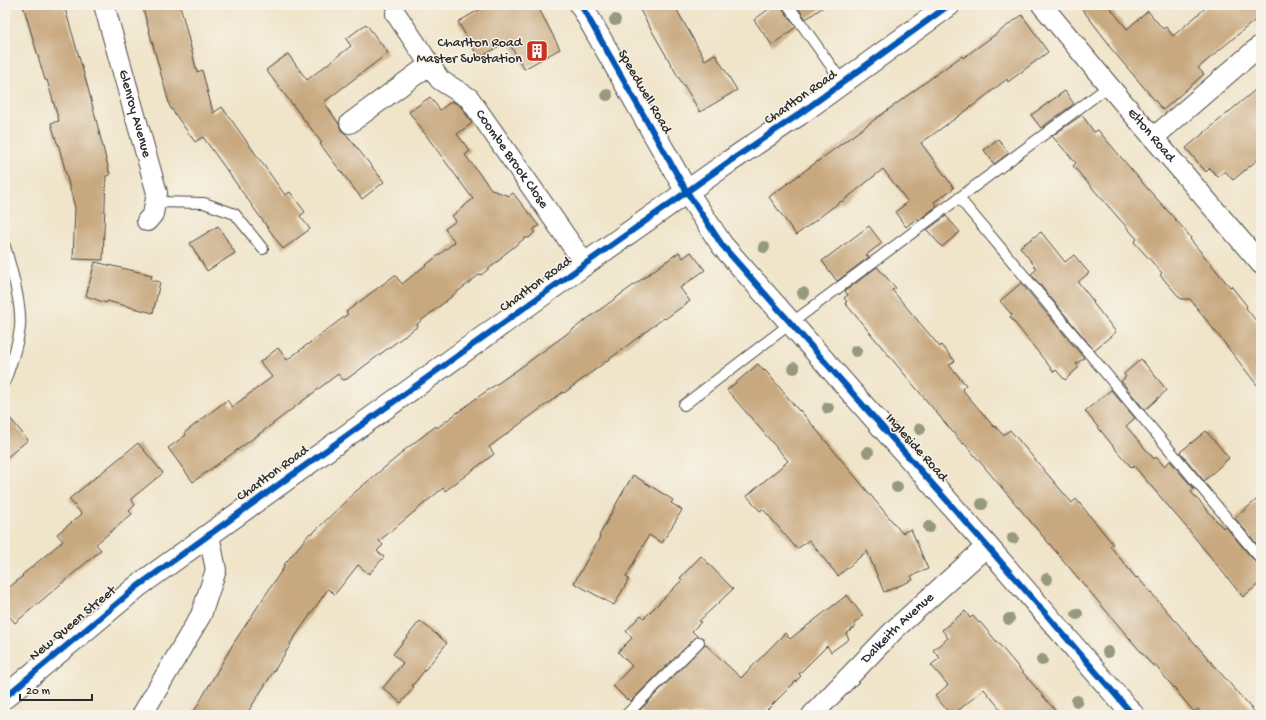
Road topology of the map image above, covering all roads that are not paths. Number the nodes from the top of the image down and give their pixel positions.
1 (104, 5) edge
2 (581, 5) edge
3 (788, 5) edge
4 (949, 5) edge
5 (1042, 5) edge
6 (396, 14) dead end
7 (1261, 45) edge
8 (429, 65) junction
9 (843, 83) junction
10 (1108, 86) junction
11 (350, 123) dead end
12 (1153, 138) junction
13 (687, 192) junction
14 (959, 198) junction
15 (155, 202) junction
16 (147, 221) dead end
17 (5, 246) edge
18 (264, 249) dead end
19 (585, 264) junction
20 (1261, 264) edge
21 (790, 324) junction
22 (5, 381) edge
23 (684, 405) dead end
24 (209, 535) junction
25 (987, 546) junction
26 (1261, 559) edge
27 (138, 586) joint
28 (699, 642) dead end
29 (5, 697) edge
30 (142, 715) edge
31 (626, 715) edge
32 (812, 715) edge
33 (1133, 715) edge

1 - 15 street, Glenroy Avenue
2 - 13 street, Speedwell Road
3 - 9 lane
4 - 9 street, Charlton Road
5 - 10 street, Elton Road
6 - 8 street, Coombe Brook Close
7 - 12 street
8 - 11 street
8 - 19 street, Coombe Brook Close
9 - 13 street, Charlton Road
10 - 12 street, Elton Road
10 - 14 lane
12 - 20 street, Elton Road
13 - 19 street, Charlton Road
13 - 21 street, Ingleside Road
14 - 21 lane
14 - 26 lane
15 - 16 street, Glenroy Avenue
15 - 18 lane
17 - 22 lane
19 - 24 street, Charlton Road
21 - 23 lane
21 - 25 street, Ingleside Road
24 - 27 street, Charlton Road
24 - 30 street
25 - 32 street, Dalkeith Avenue
25 - 33 street, Ingleside Road
27 - 29 street, New Queen Street
28 - 31 lane

